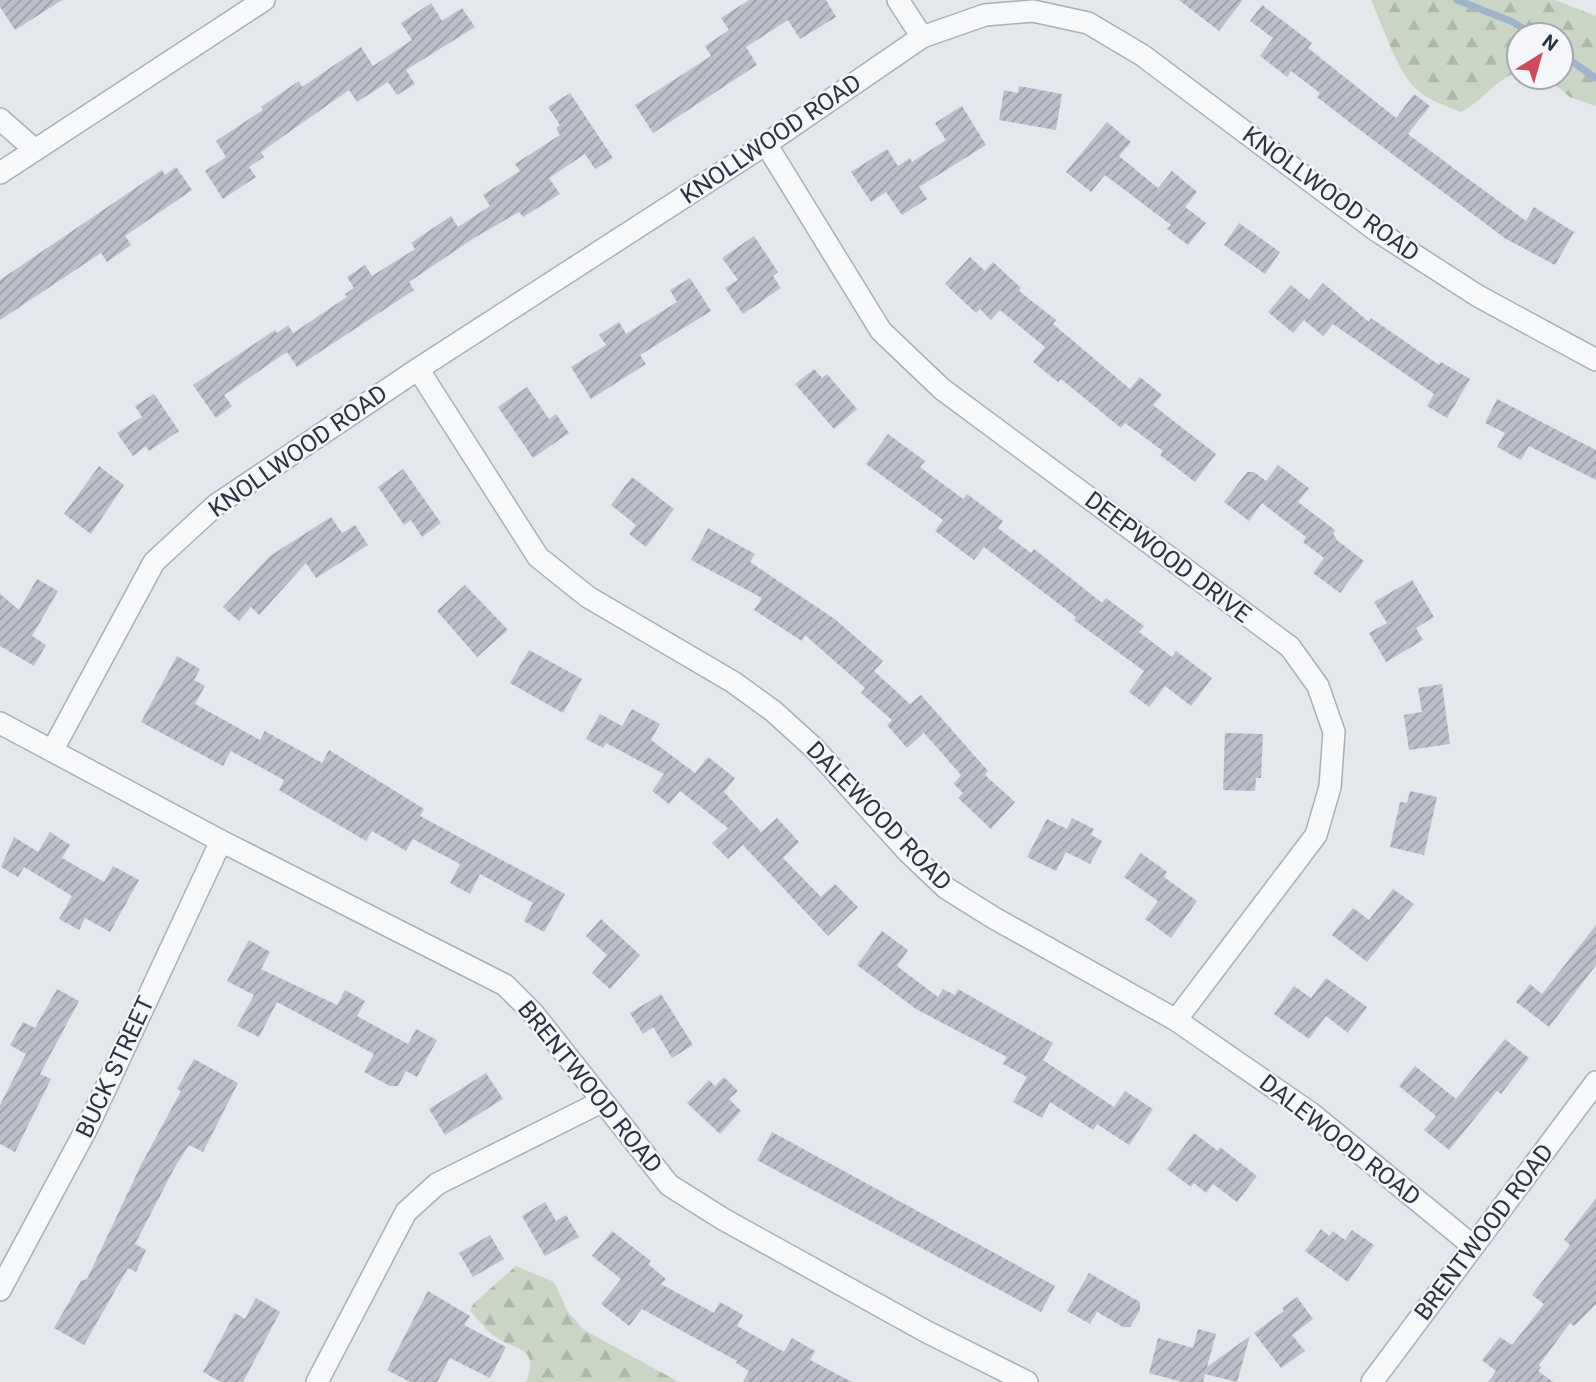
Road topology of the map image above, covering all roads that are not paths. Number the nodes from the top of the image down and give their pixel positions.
1 (264, 0) edge
2 (898, 0) edge
3 (922, 37) junction
4 (0, 119) edge
5 (766, 144) junction
6 (35, 150) junction
7 (0, 173) edge
8 (1596, 360) edge
9 (418, 369) junction
10 (0, 723) edge
11 (52, 751) junction
12 (221, 841) junction
13 (1176, 1020) junction
14 (1596, 1082) edge
15 (601, 1101) junction
16 (1473, 1246) junction
17 (0, 1290) edge
18 (317, 1382) edge
19 (1027, 1382) edge
20 (1372, 1382) edge

1 - 6 street
2 - 3 street
3 - 5 street, KNOLLWOOD ROAD
3 - 8 street, KNOLLWOOD ROAD
4 - 6 street
5 - 9 street, KNOLLWOOD ROAD
5 - 13 street, DEEPWOOD DRIVE
6 - 7 street
9 - 11 street, KNOLLWOOD ROAD
9 - 13 street, DALEWOOD ROAD
10 - 11 street, BRENTWOOD ROAD
11 - 12 street, BRENTWOOD ROAD
12 - 15 street, BRENTWOOD ROAD
12 - 17 street, BUCK STREET
13 - 16 street, DALEWOOD ROAD
14 - 16 street, BRENTWOOD ROAD
15 - 18 street
15 - 19 street, BRENTWOOD ROAD
16 - 20 street, BRENTWOOD ROAD

